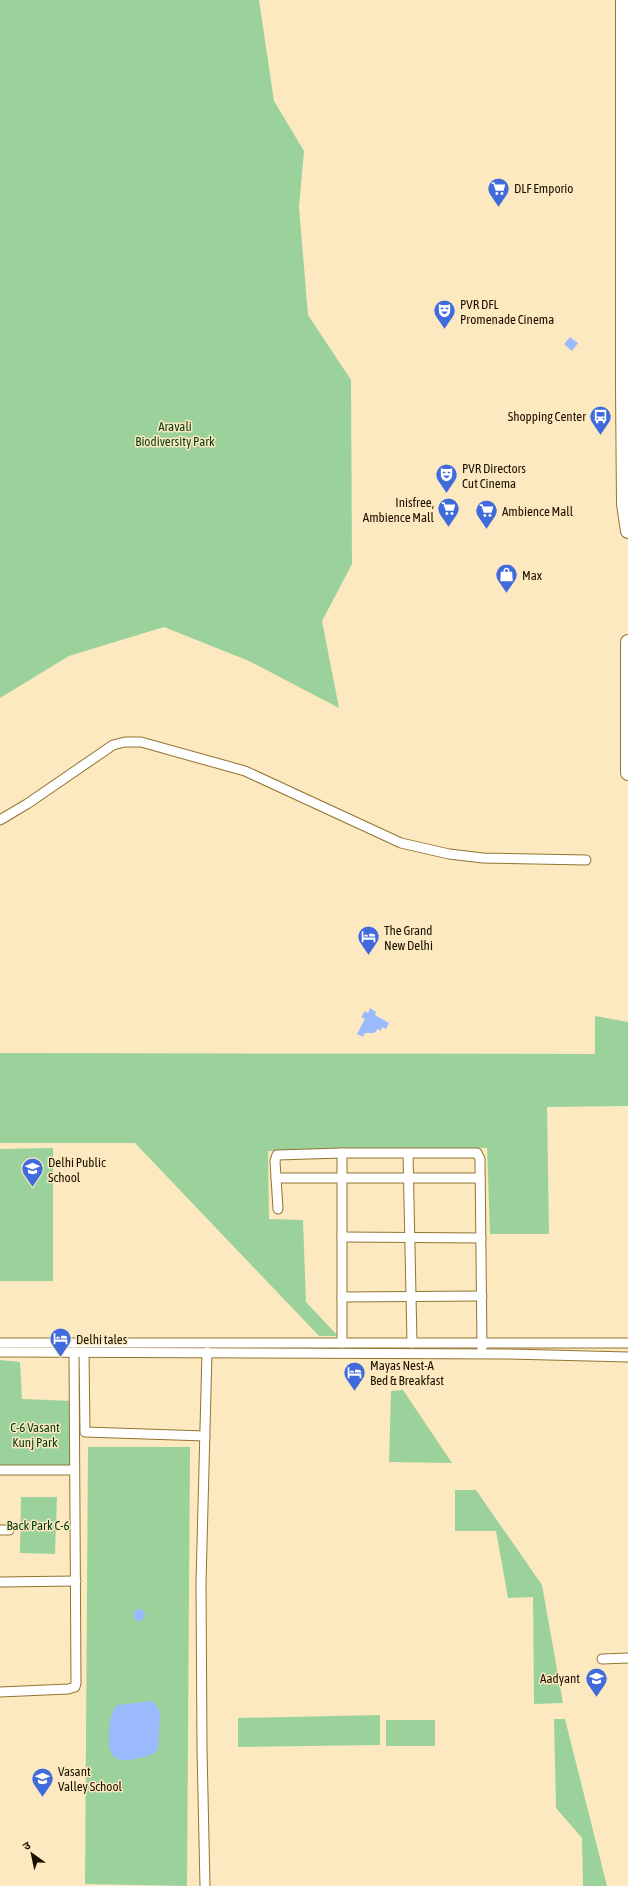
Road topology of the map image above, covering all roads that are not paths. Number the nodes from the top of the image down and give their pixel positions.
1 (623, 0) edge
2 (623, 228) junction
3 (628, 242) edge
4 (628, 531) edge
5 (628, 642) edge
6 (628, 773) edge
7 (0, 820) edge
8 (586, 860) dead end
9 (342, 1153) junction
10 (408, 1153) junction
11 (342, 1177) junction
12 (276, 1178) junction
13 (409, 1178) junction
14 (480, 1178) junction
15 (278, 1209) dead end
16 (342, 1238) junction
17 (410, 1238) junction
18 (481, 1238) junction
19 (482, 1296) junction
20 (342, 1297) junction
21 (411, 1297) junction
22 (412, 1342) junction
23 (482, 1342) junction
24 (0, 1343) edge
25 (342, 1343) junction
26 (383, 1343) junction
27 (628, 1343) edge
28 (0, 1352) edge
29 (74, 1352) junction
30 (84, 1352) junction
31 (207, 1352) junction
32 (385, 1354) junction
33 (482, 1354) junction
34 (628, 1357) edge
35 (205, 1436) junction
36 (0, 1470) edge
37 (74, 1470) junction
38 (0, 1582) edge
39 (76, 1582) junction
40 (628, 1658) edge
41 (602, 1659) dead end
42 (0, 1692) edge
43 (205, 1886) edge

1 - 2 main road
2 - 3 main road
2 - 4 main road
5 - 6 main road
7 - 8 street
9 - 10 street
9 - 11 street
9 - 12 street
10 - 13 street
10 - 14 street
11 - 12 street
11 - 13 street
11 - 16 street
12 - 15 street
13 - 14 street
13 - 17 street
14 - 18 street
16 - 17 street
16 - 20 street
17 - 18 street
17 - 21 street
18 - 19 street
19 - 21 street
19 - 23 street
20 - 21 street
20 - 25 street
21 - 22 street
22 - 23 street
22 - 26 street
23 - 27 street
23 - 33 street
24 - 25 street
25 - 26 street
26 - 32 street
28 - 29 street
29 - 30 street
29 - 37 street
30 - 31 street
30 - 35 street
31 - 32 street
31 - 35 street
32 - 33 street
33 - 34 street
35 - 43 street
36 - 37 street
37 - 39 street
38 - 39 street
39 - 42 street
40 - 41 street

